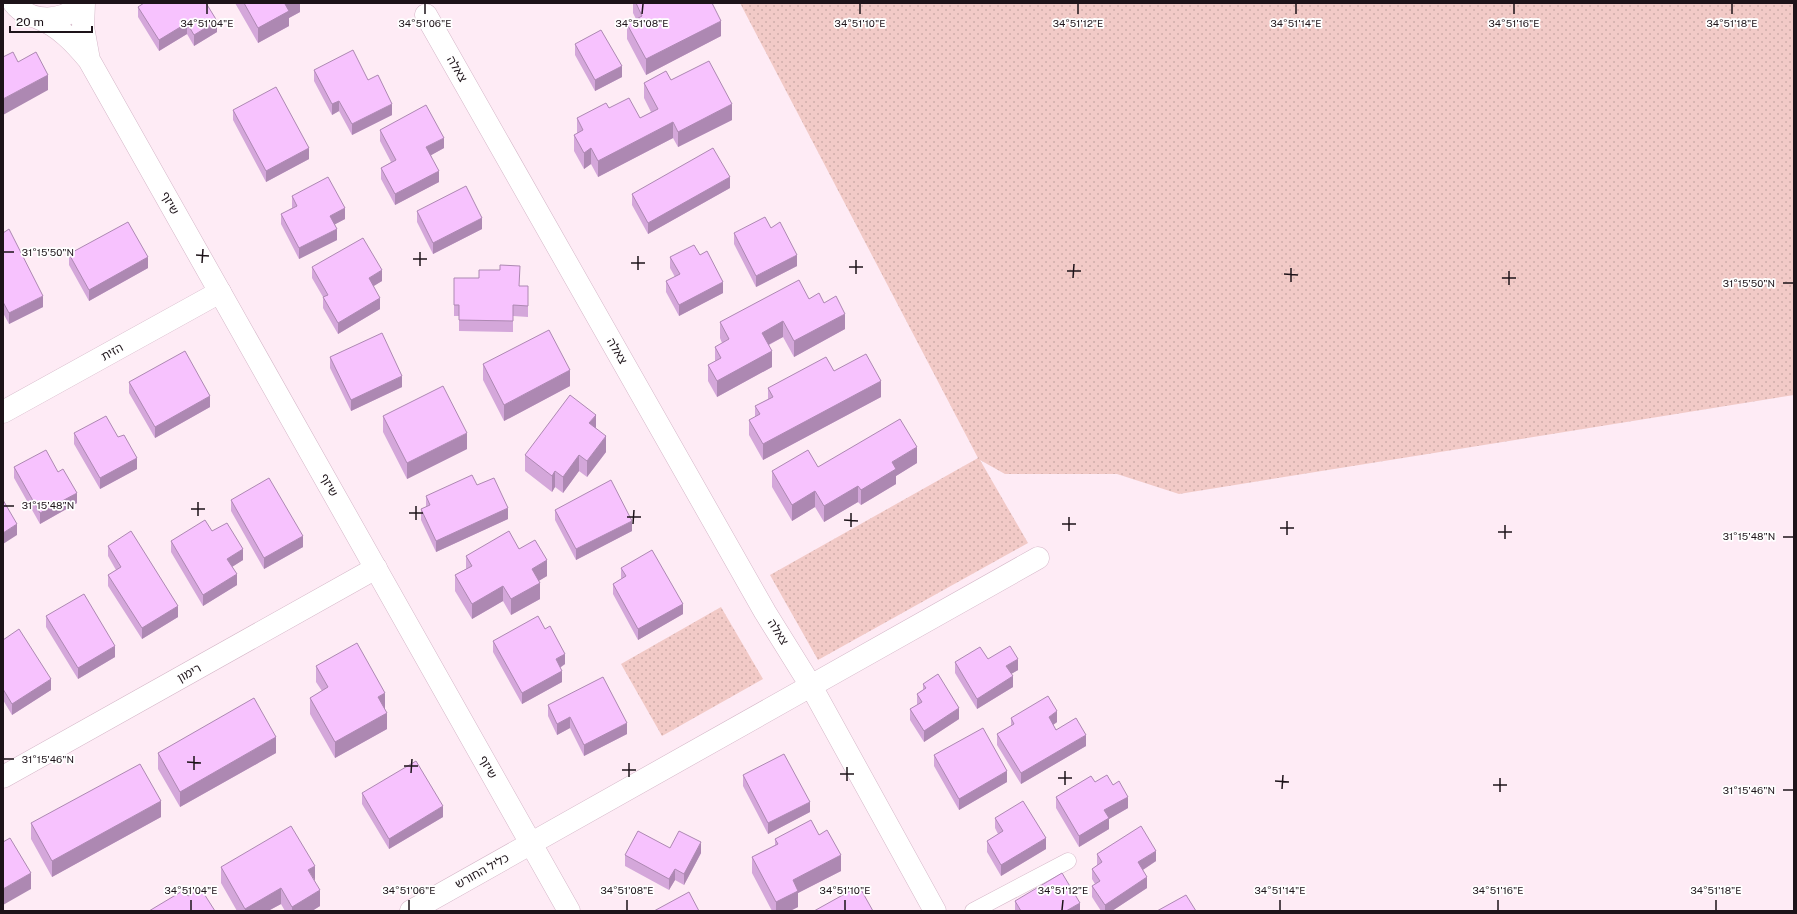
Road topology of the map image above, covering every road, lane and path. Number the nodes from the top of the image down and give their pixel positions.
1 (81, 3) edge
2 (84, 3) edge
3 (27, 12) edge
4 (3, 13) edge
5 (426, 15) dead end
6 (89, 60) junction
7 (220, 292) junction
8 (3, 412) edge
9 (1038, 558) dead end
10 (376, 568) junction
11 (810, 686) junction
12 (3, 777) edge
13 (531, 844) junction
14 (1068, 861) dead end
15 (412, 911) edge
16 (569, 911) edge
17 (935, 911) edge
18 (974, 911) edge

1 - 3 street
2 - 6 street, שיזף
3 - 4 street
3 - 6 street, שיזף
5 - 11 street, צאלה
6 - 7 street, שיזף
7 - 8 street, הזית
7 - 10 street, שיזף
9 - 11 street
10 - 12 street, רימון
10 - 13 street, שיזף
11 - 13 street
11 - 17 street, צאלה
13 - 15 street, כליל החורש
13 - 16 street, שיזף
14 - 18 lane

